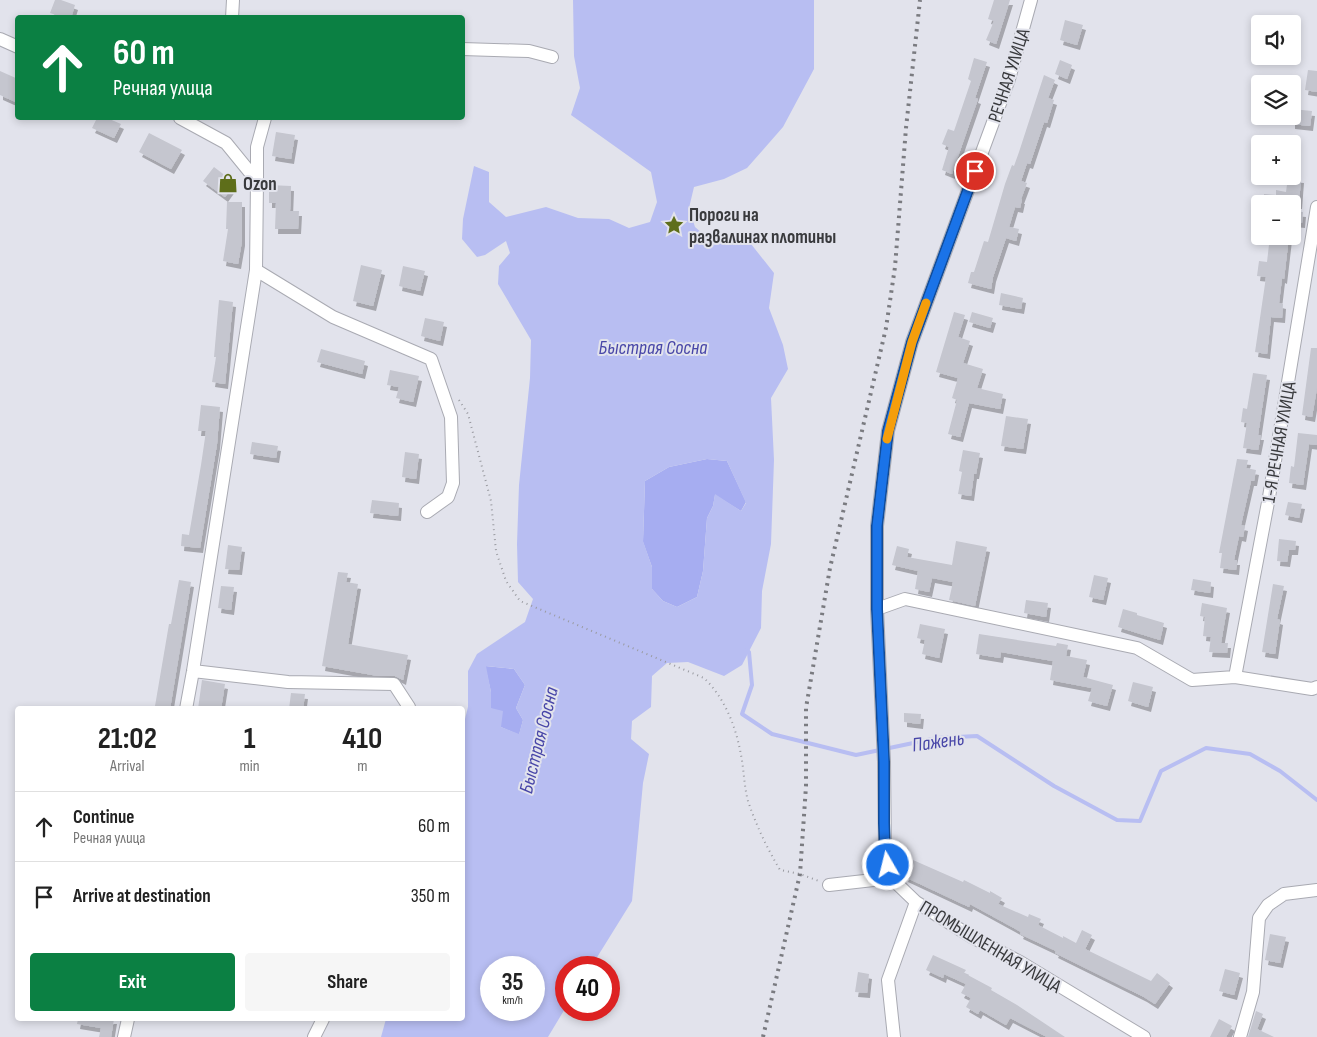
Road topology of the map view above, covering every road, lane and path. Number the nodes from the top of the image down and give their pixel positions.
1 (233, 0) edge
2 (1031, 0) edge
3 (232, 15) edge
4 (0, 39) edge
5 (15, 46) edge
6 (465, 48) edge
7 (552, 57) dead end
8 (184, 120) edge
9 (264, 120) edge
10 (257, 181) junction
11 (1317, 206) edge
12 (256, 270) junction
13 (457, 398) dead end
14 (427, 512) dead end
15 (877, 609) junction
16 (193, 671) junction
17 (1235, 676) junction
18 (1317, 687) edge
19 (187, 706) edge
20 (409, 706) edge
21 (891, 878) junction
22 (829, 885) joint
23 (1317, 890) edge
24 (916, 902) junction
25 (128, 1021) edge
26 (322, 1021) edge
27 (124, 1037) edge
28 (314, 1037) edge
29 (894, 1037) edge
30 (1144, 1037) edge
31 (1240, 1037) edge

1 - 3 street
2 - 15 street, РЕЧНАЯ УЛИЦА
4 - 5 street
6 - 7 street
8 - 10 street
9 - 10 street
10 - 12 street
11 - 17 street, 1-Я РЕЧНАЯ УЛИЦА
12 - 14 street
12 - 16 street
13 - 22 path
15 - 17 street
15 - 21 street, РЕЧНАЯ УЛИЦА
16 - 19 street
16 - 20 street
17 - 18 street
21 - 22 street
21 - 24 street, ПРОМЫШЛЕННАЯ УЛИЦА
23 - 31 street
24 - 29 street
24 - 30 street, ПРОМЫШЛЕННАЯ УЛИЦА
25 - 27 street
26 - 28 street

